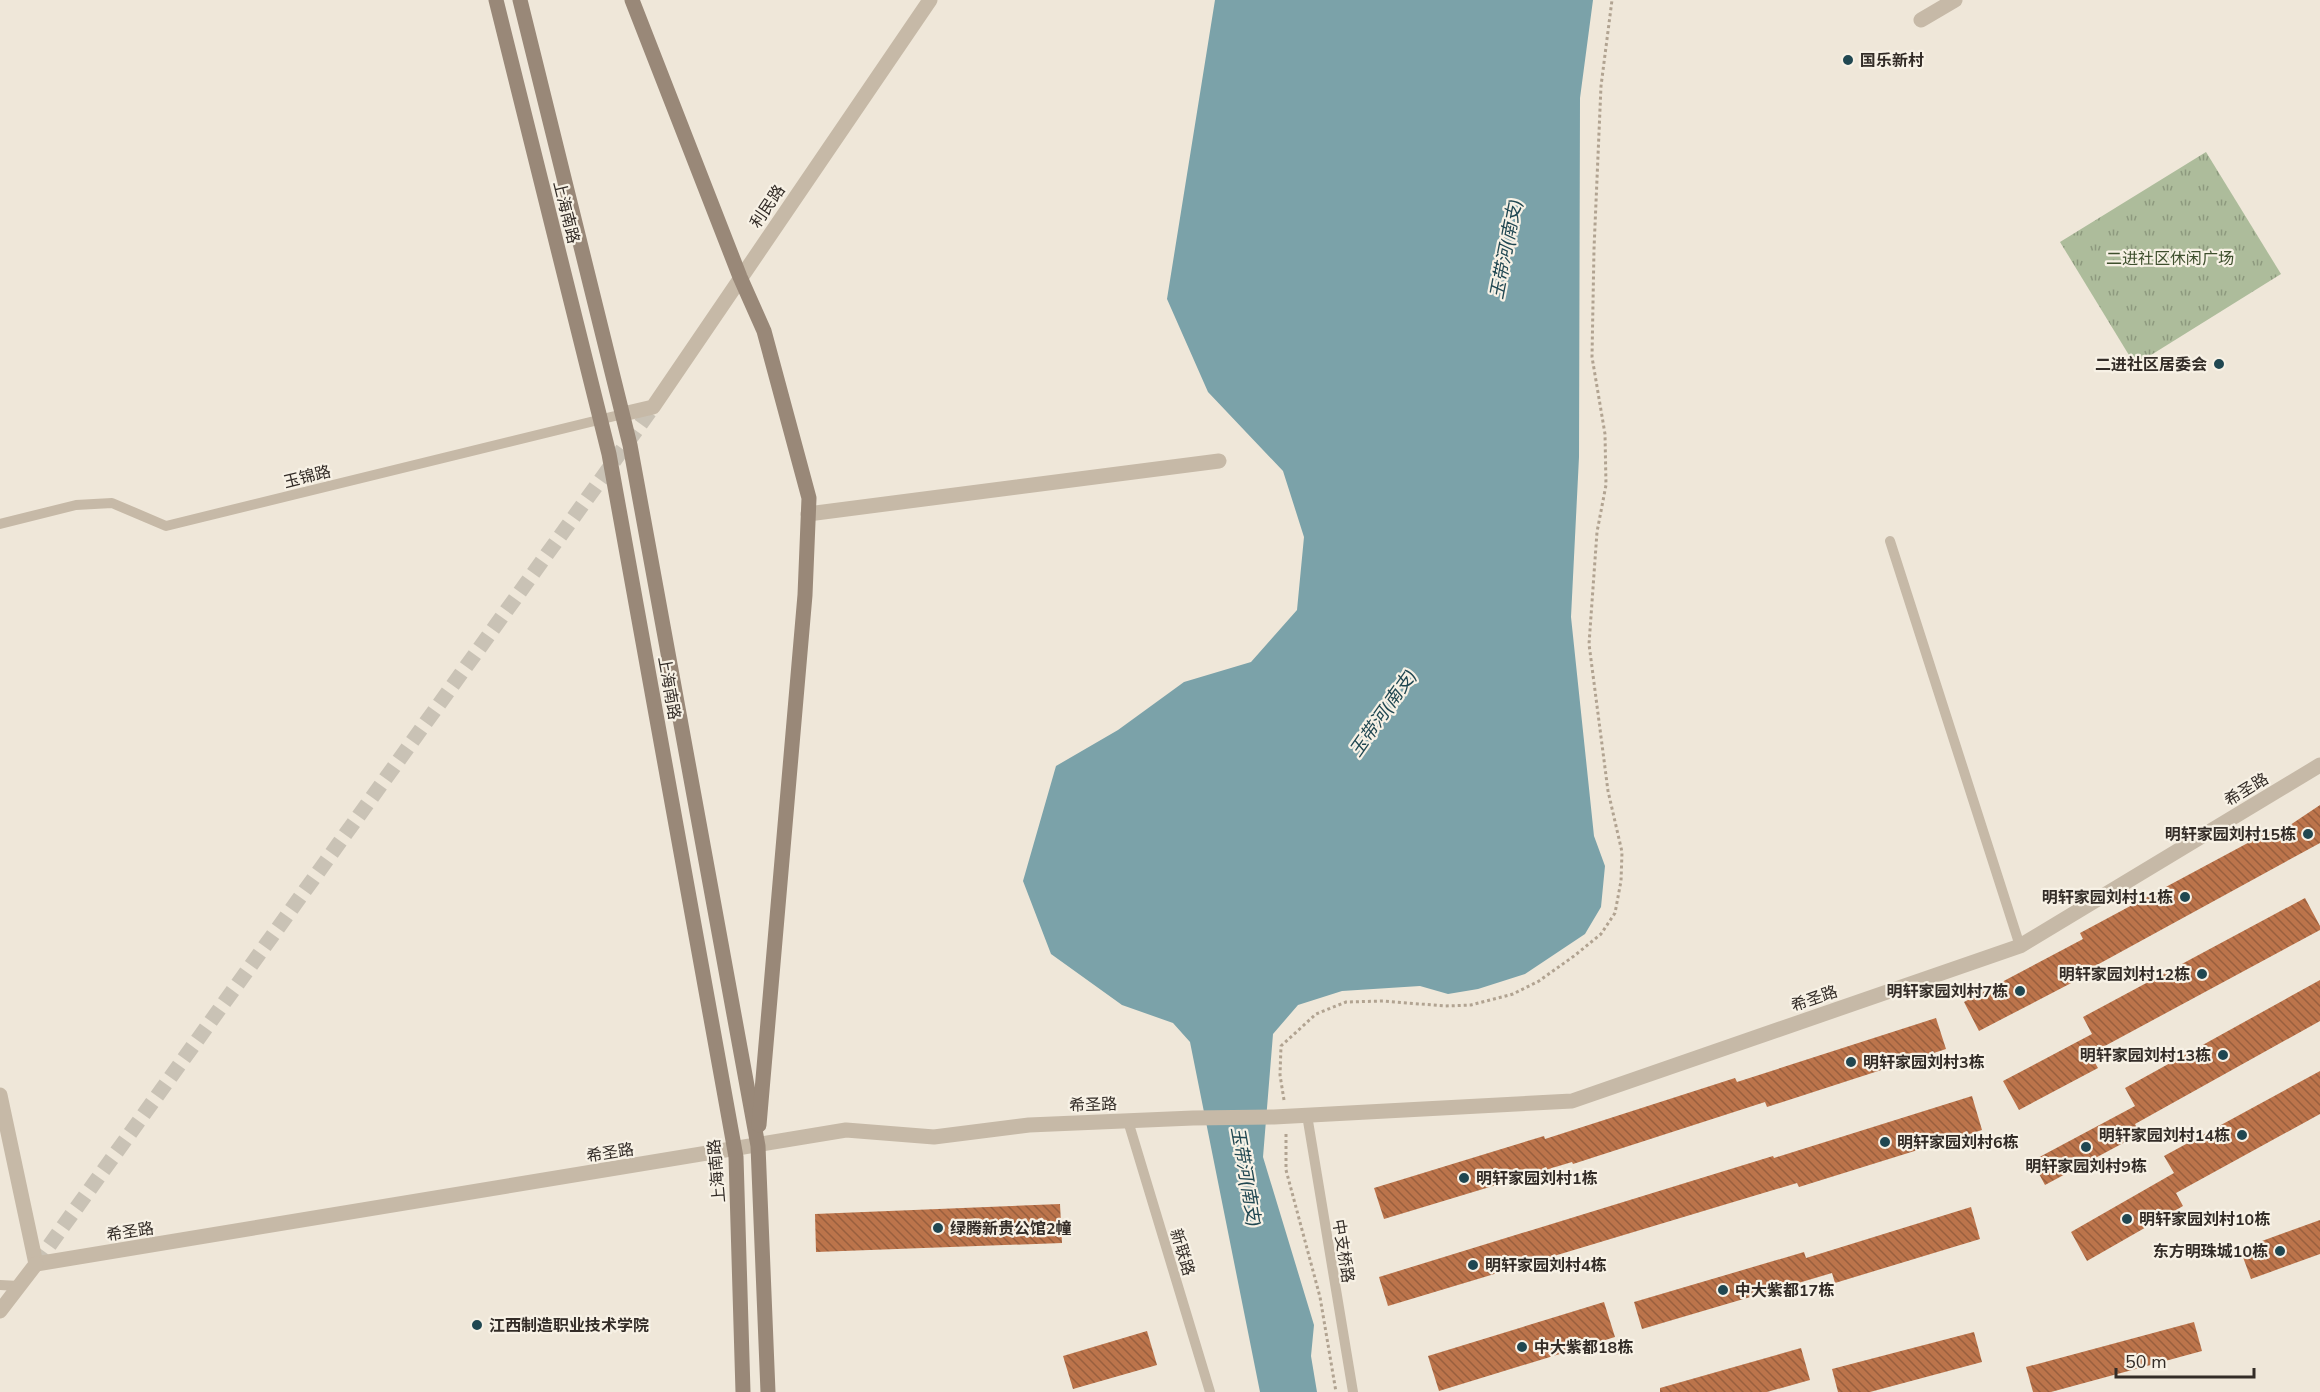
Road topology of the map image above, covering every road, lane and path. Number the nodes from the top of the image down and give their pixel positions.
1 (496, 0) edge
2 (520, 0) edge
3 (632, 0) edge
4 (930, 0) edge
5 (1612, 0) edge
6 (1955, 0) edge
7 (1922, 20) dead end
8 (740, 277) junction
9 (623, 414) junction
10 (600, 419) junction
11 (1219, 461) dead end
12 (808, 514) junction
13 (0, 524) edge
14 (1890, 541) dead end
15 (2320, 765) edge
16 (2020, 946) junction
17 (0, 1095) edge
18 (1306, 1114) junction
19 (1280, 1117) junction
20 (1128, 1121) junction
21 (758, 1146) junction
22 (734, 1150) junction
23 (36, 1264) junction
24 (0, 1285) edge
25 (19, 1286) junction
26 (0, 1311) edge
27 (743, 1392) edge
28 (768, 1392) edge
29 (1210, 1392) edge
30 (1336, 1392) edge
31 (1353, 1392) edge

1 - 10 main road, 上海南路
2 - 9 main road, 上海南路
3 - 8 main road, 上海南路
4 - 8 street, 利民路
5 - 19 path
6 - 7 street
8 - 9 street, 利民路
8 - 12 main road, 上海南路
9 - 10 lane, 玉锦路
9 - 21 main road, 上海南路
10 - 13 lane, 玉锦路
10 - 22 main road, 上海南路
11 - 12 street
12 - 21 main road, 上海南路
14 - 16 lane
15 - 16 street, 希圣路
16 - 18 street, 希圣路
17 - 23 street
18 - 19 street, 希圣路
18 - 31 lane, 中支桥路
19 - 20 street, 希圣路
19 - 30 path
20 - 21 street, 希圣路
20 - 29 lane, 新联路
21 - 22 street, 希圣路
21 - 28 main road, 上海南路
22 - 23 street, 希圣路
22 - 27 main road, 上海南路
23 - 25 street
24 - 25 lane
25 - 26 street

